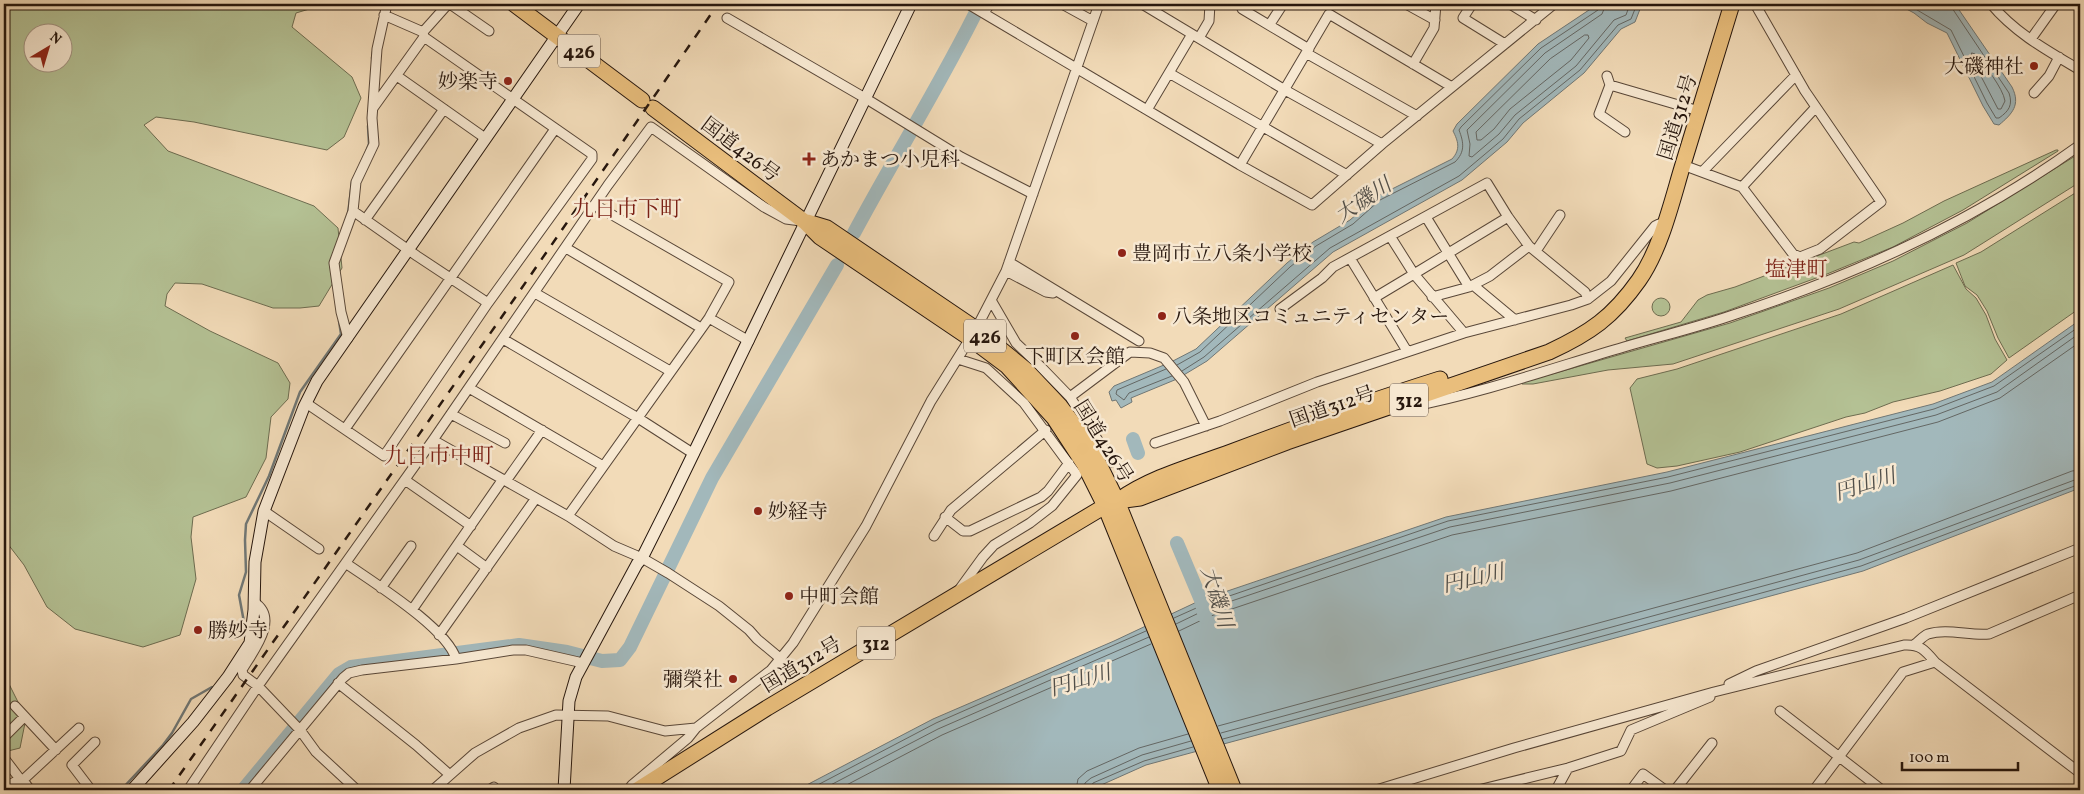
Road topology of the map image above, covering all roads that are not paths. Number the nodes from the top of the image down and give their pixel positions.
1 (387, 4) edge
2 (449, 4) edge
3 (514, 4) edge
4 (579, 4) edge
5 (911, 4) edge
6 (968, 4) edge
7 (990, 4) edge
8 (1062, 4) edge
9 (1099, 4) edge
10 (1142, 4) edge
11 (1210, 4) edge
12 (1283, 4) edge
13 (1330, 4) edge
14 (1406, 4) edge
15 (1436, 4) edge
16 (1472, 4) edge
17 (1510, 4) edge
18 (1554, 4) edge
19 (1732, 4) edge
20 (1754, 4) edge
21 (1990, 4) edge
22 (2056, 4) edge
23 (1242, 9) dead end
24 (984, 13) junction
25 (1329, 14) junction
26 (384, 15) junction
27 (727, 18) dead end
28 (1435, 20) junction
29 (1536, 20) junction
30 (1093, 21) junction
31 (1270, 24) junction
32 (489, 30) dead end
33 (423, 35) junction
34 (557, 35) junction
35 (1196, 36) junction
36 (2031, 39) junction
37 (1506, 44) junction
38 (1307, 51) junction
39 (2059, 57) junction
40 (1413, 64) junction
41 (1077, 68) junction
42 (2080, 70) edge
43 (1169, 73) junction
44 (1796, 74) junction
45 (396, 76) junction
46 (1607, 76) dead end
47 (1610, 85) junction
48 (1452, 87) junction
49 (1285, 90) junction
50 (2034, 93) dead end
51 (866, 98) junction
52 (511, 99) junction
53 (1816, 107) junction
54 (373, 109) junction
55 (444, 109) junction
56 (1147, 110) junction
57 (1699, 111) junction
58 (1417, 116) junction
59 (1263, 126) junction
60 (555, 129) junction
61 (1625, 132) dead end
62 (485, 138) junction
63 (1382, 144) junction
64 (2080, 145) edge
65 (1240, 165) junction
66 (1683, 165) junction
67 (1704, 171) junction
68 (1347, 175) junction
69 (1742, 187) junction
70 (1033, 194) junction
71 (595, 205) junction
72 (353, 211) junction
73 (1560, 215) dead end
74 (1426, 217) junction
75 (1508, 217) junction
76 (365, 220) junction
77 (805, 222) junction
78 (1664, 225) junction
79 (1390, 236) junction
80 (566, 248) junction
81 (1532, 248) junction
82 (409, 250) junction
83 (1448, 253) junction
84 (1350, 258) junction
85 (1007, 266) junction
86 (1414, 274) junction
87 (451, 278) junction
88 (1471, 286) junction
89 (535, 293) junction
90 (1432, 297) junction
91 (1374, 298) junction
92 (1588, 299) junction
93 (991, 300) junction
94 (488, 303) junction
95 (1280, 309) dead end
96 (708, 318) junction
97 (1515, 320) junction
98 (701, 328) junction
99 (1464, 333) junction
100 (973, 334) junction
101 (348, 338) junction
102 (503, 339) junction
103 (749, 341) junction
104 (1139, 341) dead end
105 (1407, 351) junction
106 (958, 359) junction
107 (670, 371) junction
108 (469, 388) junction
109 (1070, 397) junction
110 (306, 403) junction
111 (1409, 407) dead end
112 (451, 414) junction
113 (638, 418) junction
114 (1206, 426) junction
115 (345, 429) junction
116 (542, 430) junction
117 (1046, 430) junction
118 (433, 440) junction
119 (505, 443) dead end
120 (1155, 443) dead end
121 (694, 454) junction
122 (1069, 463) junction
123 (1096, 464) junction
124 (603, 466) junction
125 (405, 480) junction
126 (504, 480) junction
127 (536, 498) junction
128 (1111, 503) junction
129 (264, 511) junction
130 (568, 516) junction
131 (945, 517) junction
132 (1120, 524) junction
133 (471, 526) junction
134 (934, 536) dead end
135 (411, 546) dead end
136 (457, 546) junction
137 (2080, 548) edge
138 (319, 549) dead end
139 (642, 558) junction
140 (347, 564) junction
141 (487, 568) junction
142 (381, 588) junction
143 (958, 593) junction
144 (2080, 595) edge
145 (254, 602) junction
146 (412, 610) junction
147 (439, 635) junction
148 (1915, 644) junction
149 (454, 655) junction
150 (585, 658) junction
151 (781, 659) junction
152 (1935, 662) junction
153 (338, 683) junction
154 (258, 686) junction
155 (1714, 692) junction
156 (14, 706) dead end
157 (1780, 712) dead end
158 (568, 714) junction
159 (24, 717) junction
160 (79, 728) dead end
161 (298, 728) junction
162 (696, 728) junction
163 (4, 737) edge
164 (95, 742) dead end
165 (1712, 744) dead end
166 (56, 750) junction
167 (1839, 757) junction
168 (4, 758) edge
169 (1568, 768) junction
170 (2080, 773) edge
171 (450, 775) junction
172 (22, 780) junction
173 (1497, 787) edge
174 (4, 788) edge
175 (30, 790) edge
176 (91, 790) edge
177 (132, 790) edge
178 (188, 790) edge
179 (250, 790) edge
180 (356, 790) edge
181 (433, 790) edge
182 (564, 790) edge
183 (628, 790) edge
184 (637, 790) edge
185 (1220, 790) edge
186 (1234, 790) edge
187 (1376, 790) edge
188 (1478, 790) edge
189 (1556, 790) edge
190 (1631, 790) edge
191 (1665, 790) edge
192 (1675, 790) edge
193 (1814, 790) edge
194 (1882, 790) edge

1 - 26 street
2 - 32 street
2 - 33 street
3 - 34 highway, 国道426号 / 426
4 - 34 street
5 - 51 street
6 - 24 street
7 - 24 street
8 - 30 street
9 - 30 street
10 - 35 street
11 - 35 street
12 - 31 street
13 - 25 street
14 - 28 street
15 - 28 street
16 - 37 street
17 - 29 street
18 - 29 street
19 - 57 highway, 国道312号 / 312
20 - 44 street
21 - 36 street
22 - 36 street
23 - 31 street
24 - 41 street
25 - 38 street
25 - 40 street
26 - 33 street
26 - 54 street
27 - 51 street
28 - 40 street
29 - 37 street
30 - 41 street
31 - 38 street
33 - 45 street
33 - 52 street
34 - 52 street
34 - 77 highway, 国道426号 / 426
35 - 43 street
35 - 49 street
36 - 39 street
37 - 48 street
38 - 49 street
38 - 58 street
39 - 42 street
39 - 50 street
40 - 48 street
41 - 56 street
41 - 70 street
43 - 56 street
43 - 59 street
44 - 53 street
44 - 67 street
45 - 54 street
45 - 55 street
46 - 47 street
47 - 57 street
47 - 61 street
48 - 58 street
49 - 59 street
49 - 63 street
51 - 70 street
51 - 77 street
52 - 60 street
52 - 62 street
53 - 69 street
53 - 69 street
54 - 72 street
55 - 62 street
55 - 76 street
56 - 65 street
57 - 66 highway, 国道312号 / 312
58 - 63 street
59 - 65 street
59 - 68 street
60 - 87 street
60 - 94 street
62 - 82 street
63 - 68 street
64 - 111 street
65 - 68 street
66 - 67 street
66 - 78 highway, 国道312号 / 312
67 - 69 street
70 - 85 street
71 - 77 street
71 - 80 street
71 - 96 street
72 - 76 street
72 - 101 street
73 - 81 street
74 - 75 street
74 - 79 street
74 - 83 street
75 - 81 street
75 - 83 street
76 - 82 street
77 - 100 highway, 国道426号 / 426
77 - 103 street
78 - 92 street
78 - 128 highway, 国道312号 / 312
79 - 84 street
79 - 86 street
80 - 89 street
80 - 98 street
81 - 88 street
81 - 92 street
82 - 87 street
82 - 101 street
83 - 86 street
83 - 88 street
84 - 91 street
84 - 95 street
85 - 93 street
85 - 104 street
86 - 90 street
86 - 91 street
87 - 94 street
87 - 115 street
88 - 90 street
88 - 97 street
89 - 102 street
89 - 107 street
90 - 99 street
91 - 105 street
92 - 97 street
93 - 100 street
93 - 109 street
94 - 115 street
96 - 98 street
96 - 103 street
97 - 99 street
98 - 107 street
99 - 105 street
100 - 106 street
100 - 123 highway, 国道426号 / 426
101 - 110 street
102 - 108 street
102 - 113 street
103 - 121 street
105 - 114 street
106 - 117 street
106 - 151 street
107 - 113 street
108 - 112 street
108 - 116 street
109 - 114 street
109 - 123 street
110 - 115 street
110 - 129 street
112 - 118 street
112 - 119 street
113 - 121 street
113 - 124 street
114 - 120 street
116 - 124 street
116 - 126 street
117 - 122 street
117 - 131 street
118 - 125 street
118 - 126 street
121 - 139 street
122 - 123 street
122 - 131 street
123 - 128 highway, 国道426号 / 426
123 - 143 street
124 - 130 street
125 - 133 street
125 - 140 street
126 - 127 street
126 - 133 street
127 - 130 street
127 - 141 street
128 - 132 highway, 国道426号 / 426
128 - 143 highway, 国道312号 / 312
129 - 138 street
129 - 145 street
130 - 139 street
131 - 134 street
132 - 185 highway, 国道426号 / 426
132 - 186 highway, 国道426号 / 426
133 - 136 street
135 - 142 street
136 - 141 street
136 - 146 street
137 - 155 street
139 - 150 street
139 - 151 street
140 - 142 street
140 - 154 street
141 - 147 street
142 - 146 street
143 - 184 highway, 国道312号 / 312
144 - 148 street
145 - 154 street
145 - 177 street
146 - 147 street
147 - 149 street
148 - 152 street
148 - 155 street
149 - 150 street
149 - 153 street
150 - 158 street
151 - 162 street
152 - 167 street
152 - 170 street
153 - 161 street
153 - 171 street
154 - 161 street
154 - 178 street
155 - 169 street
155 - 187 street
156 - 159 street
157 - 167 street
158 - 162 street
158 - 171 street
158 - 182 street
159 - 163 street
159 - 166 street
160 - 166 street
161 - 179 street
161 - 180 street
162 - 183 street
164 - 176 street
165 - 192 street
166 - 172 street
167 - 193 street
167 - 194 street
168 - 172 street
169 - 173 street
169 - 189 street
171 - 181 street
172 - 174 street
172 - 175 street
173 - 188 street
190 - 191 street

